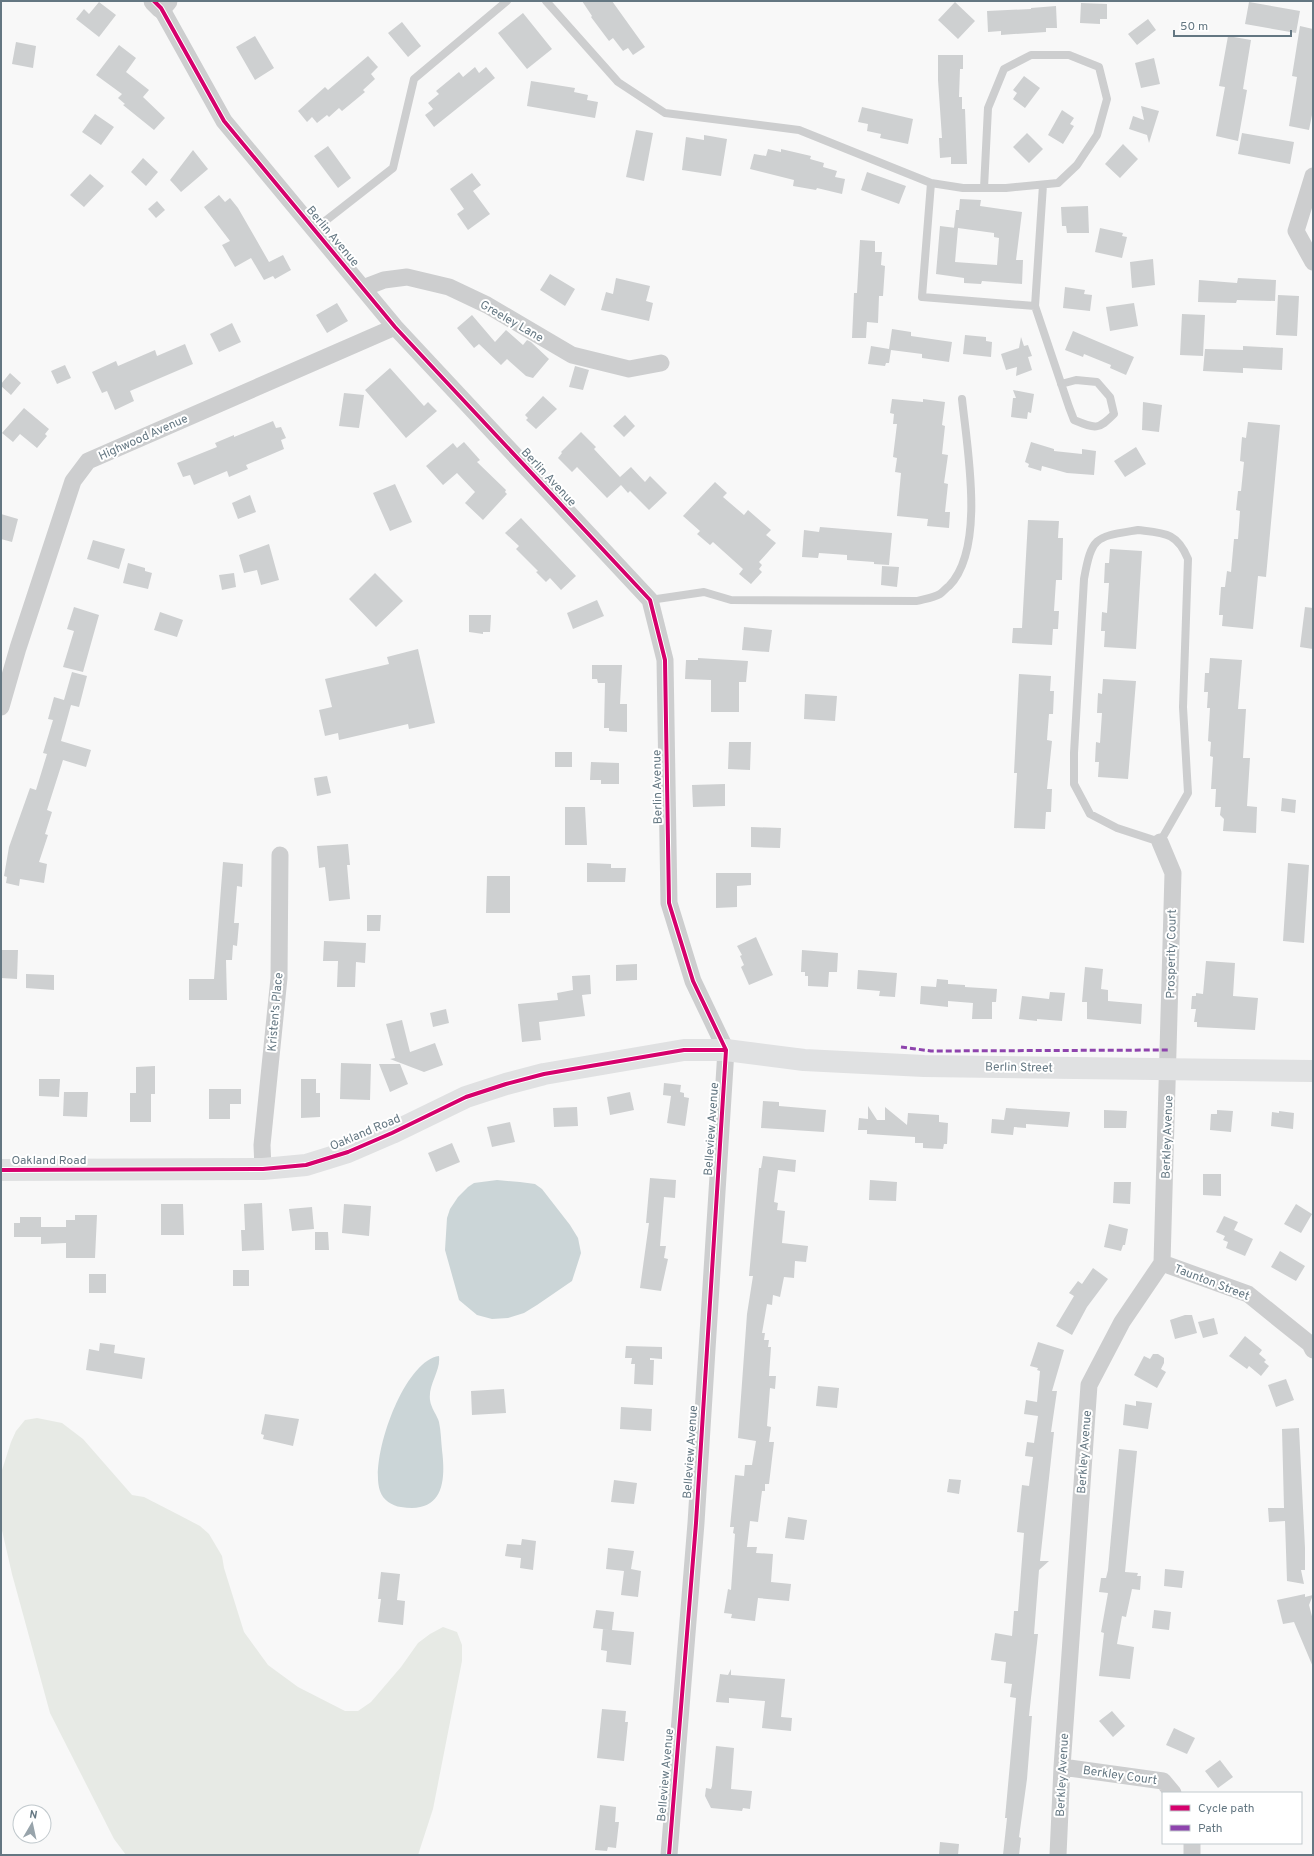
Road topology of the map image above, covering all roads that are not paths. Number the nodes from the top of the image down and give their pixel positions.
1 (507, 1) edge
2 (546, 1) edge
3 (161, 3) edge
4 (1313, 176) edge
5 (931, 183) junction
6 (1043, 185) junction
7 (984, 188) junction
8 (315, 229) junction
9 (1313, 262) edge
10 (363, 288) junction
11 (1035, 306) junction
12 (395, 327) junction
13 (661, 363) dead end
14 (1061, 384) junction
15 (962, 399) dead end
16 (650, 600) junction
17 (1, 707) edge
18 (1160, 842) junction
19 (280, 855) dead end
20 (726, 1050) junction
21 (1169, 1069) junction
22 (1313, 1071) edge
23 (263, 1169) junction
24 (1, 1170) edge
25 (1162, 1264) junction
26 (1313, 1350) edge
27 (1062, 1767) junction
28 (1172, 1792) edge
29 (1192, 1844) edge
30 (669, 1855) edge
31 (1058, 1855) edge
32 (1192, 1855) edge

1 - 8 lane
2 - 5 lane
3 - 8 street, Berlin Avenue
4 - 9 street
5 - 7 lane
5 - 11 lane
6 - 7 lane
6 - 7 lane
6 - 11 lane
8 - 10 street, Berlin Avenue
10 - 12 street, Berlin Avenue
10 - 13 street, Greeley Lane
11 - 14 lane
12 - 16 street, Berlin Avenue
12 - 17 street, Highwood Avenue
14 - 14 lane
15 - 16 lane
16 - 20 street, Berlin Avenue
18 - 18 lane
18 - 21 street, Prosperity Court
19 - 23 street, Kristen's Place
20 - 21 main road, Berlin Street
20 - 23 main road, Oakland Road
20 - 30 street, Belleview Avenue
21 - 22 main road, Berlin Street
21 - 25 street, Berkley Avenue
23 - 24 main road, Oakland Road
25 - 26 street, Taunton Street
25 - 27 street, Berkley Avenue
27 - 28 street, Berkley Court
27 - 31 street, Berkley Avenue
29 - 32 street

